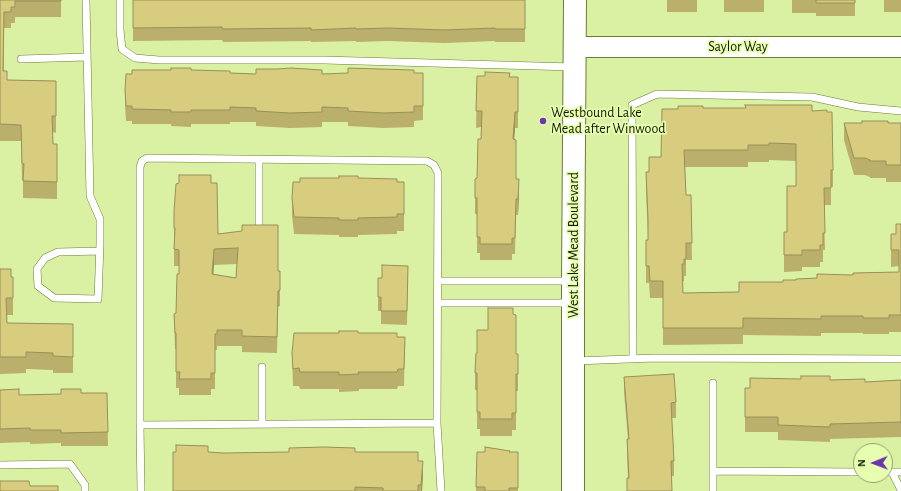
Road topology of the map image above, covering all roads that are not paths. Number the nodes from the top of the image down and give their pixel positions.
1 (86, 0) edge
2 (120, 0) edge
3 (575, 0) edge
4 (901, 47) edge
5 (87, 57) junction
6 (575, 57) junction
7 (21, 59) dead end
8 (901, 111) edge
9 (259, 159) junction
10 (259, 229) edge
11 (100, 251) junction
12 (438, 281) junction
13 (573, 281) junction
14 (438, 303) junction
15 (573, 303) junction
16 (633, 359) junction
17 (901, 359) edge
18 (573, 361) junction
19 (262, 367) dead end
20 (713, 382) dead end
21 (437, 423) junction
22 (262, 424) junction
23 (140, 425) junction
24 (0, 465) edge
25 (714, 472) junction
26 (853, 472) edge
27 (893, 479) edge
28 (901, 490) edge
29 (85, 491) edge
30 (141, 491) edge
31 (440, 491) edge
32 (573, 491) edge
33 (713, 491) edge

1 - 5 lane
2 - 6 lane
3 - 6 main road, West Lake Mead Boulevard
4 - 6 street, Saylor Way
5 - 7 lane
5 - 11 lane
6 - 13 main road, West Lake Mead Boulevard
8 - 16 lane
9 - 10 lane
9 - 12 lane
9 - 23 lane
11 - 11 lane
12 - 13 lane
12 - 14 lane
13 - 15 main road, West Lake Mead Boulevard
14 - 15 lane
14 - 21 lane
15 - 18 main road, West Lake Mead Boulevard
16 - 17 lane
16 - 18 lane
18 - 32 main road, West Lake Mead Boulevard
19 - 22 lane
20 - 25 lane
21 - 22 lane
21 - 31 lane
22 - 23 lane
23 - 30 lane
24 - 29 lane
25 - 26 lane
25 - 33 lane
27 - 28 lane

